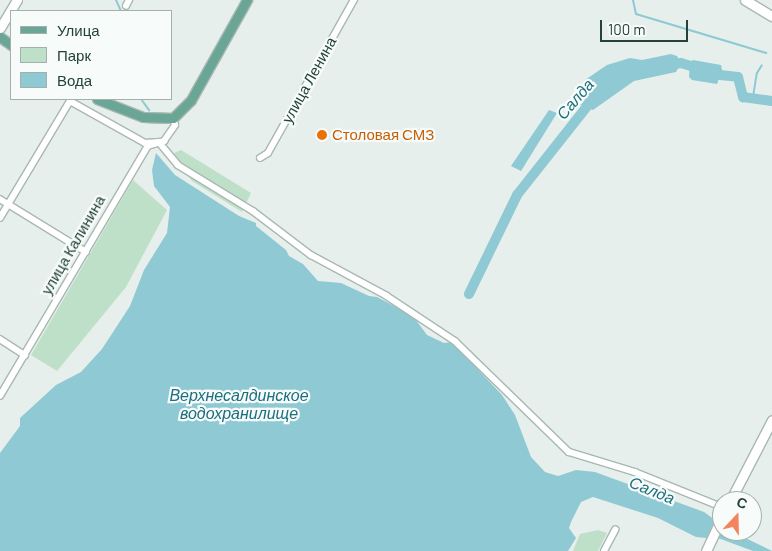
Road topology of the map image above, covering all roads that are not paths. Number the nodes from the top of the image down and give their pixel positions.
1 (247, 0) edge
2 (354, 0) edge
3 (746, 0) edge
4 (10, 10) edge
5 (772, 16) edge
6 (0, 28) edge
7 (100, 100) edge
8 (173, 118) junction
9 (159, 142) junction
10 (260, 158) dead end
11 (0, 199) edge
12 (8, 204) junction
13 (0, 218) edge
14 (86, 252) junction
15 (0, 339) edge
16 (25, 355) junction
17 (0, 396) edge
18 (772, 420) edge
19 (735, 491) edge
20 (712, 503) edge
21 (615, 530) dead end
22 (604, 551) edge

1 - 8 main road
2 - 10 street, улица Ленина
3 - 5 street
4 - 6 street
7 - 8 main road
8 - 9 street, улица Калинина
9 - 12 street
9 - 14 street, улица Калинина
9 - 20 street
11 - 12 street
12 - 13 street
12 - 14 street
14 - 16 street, улица Калинина
15 - 16 street
16 - 17 street, улица Калинина
18 - 19 street
21 - 22 street

